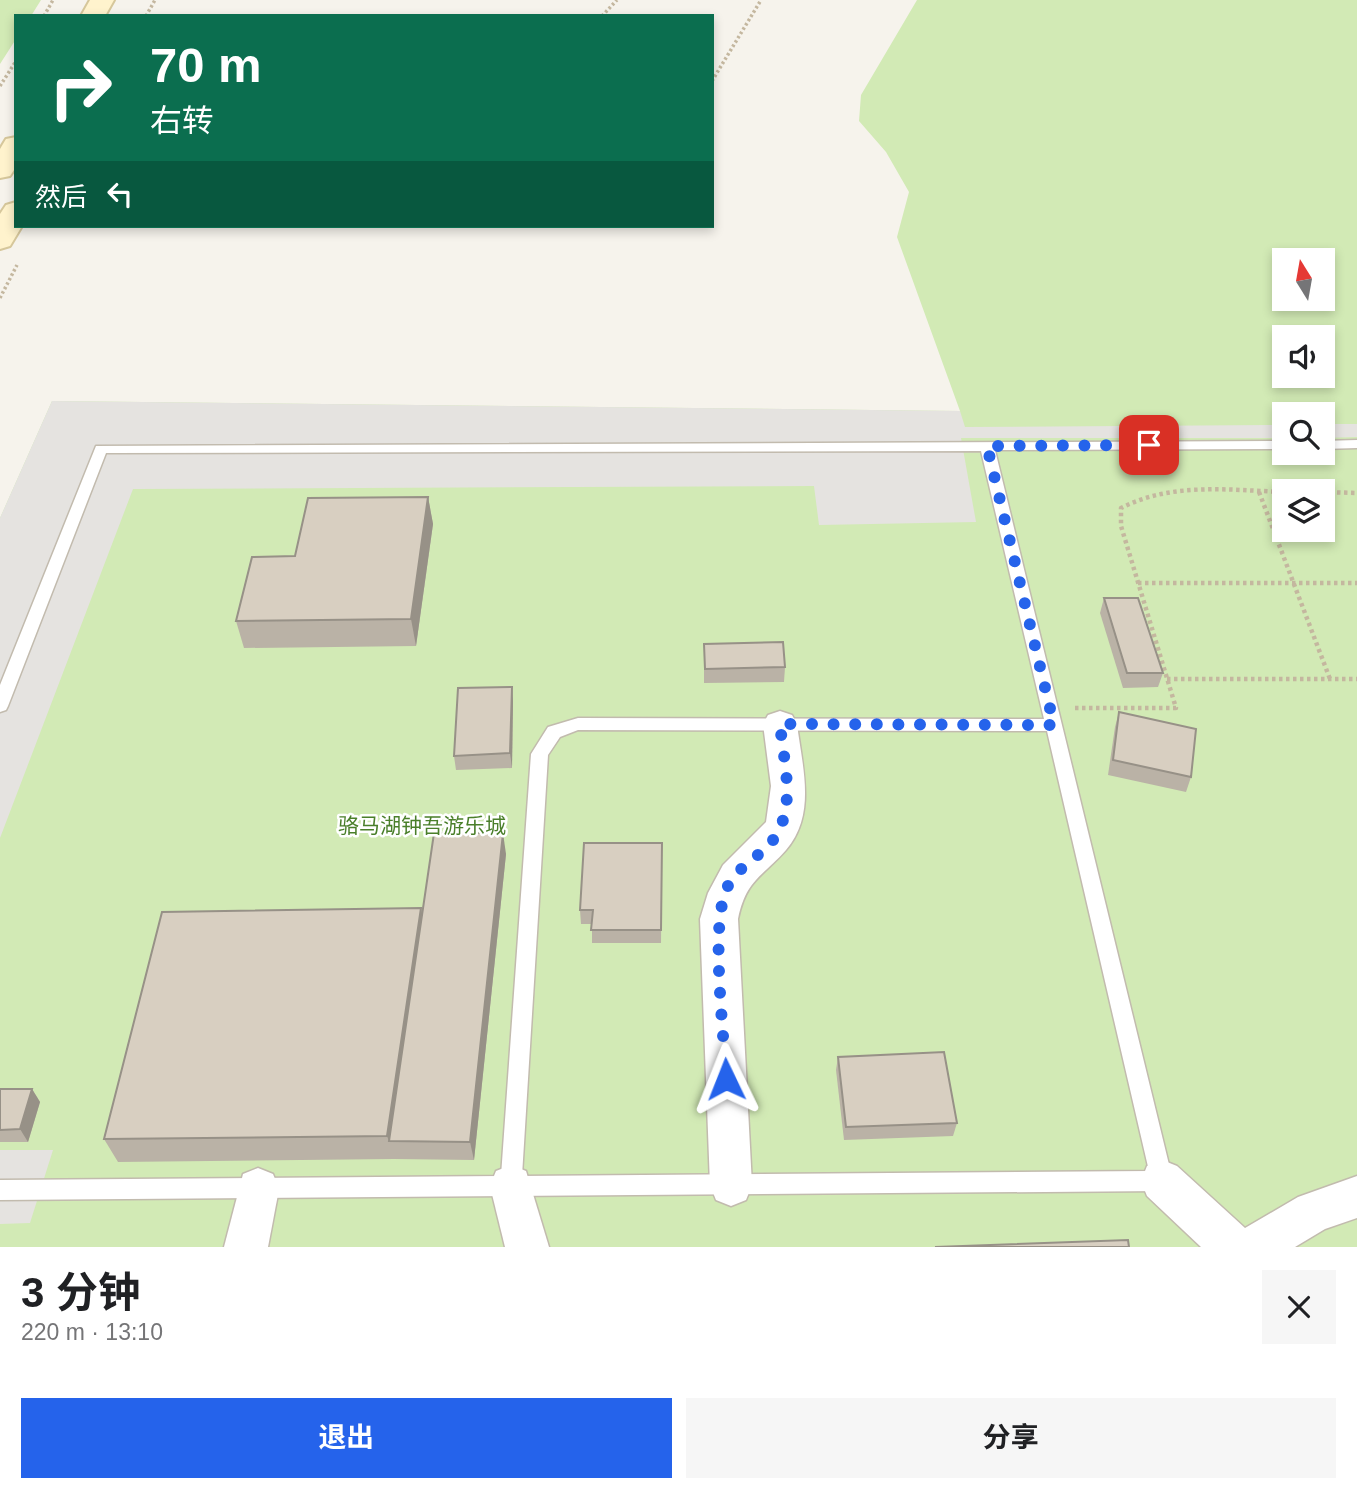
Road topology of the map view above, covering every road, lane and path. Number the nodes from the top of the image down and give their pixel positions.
1 (617, 0) edge
2 (761, 0) edge
3 (604, 14) edge
4 (14, 64) edge
5 (714, 78) edge
6 (0, 86) edge
7 (14, 148) edge
8 (0, 170) edge
9 (14, 215) edge
10 (0, 240) edge
11 (1335, 444) edge
12 (1357, 444) edge
13 (1272, 445) edge
14 (987, 446) junction
15 (1259, 492) junction
16 (1272, 492) edge
17 (1335, 492) edge
18 (1357, 493) edge
19 (1138, 583) junction
20 (1294, 583) junction
21 (1357, 583) edge
22 (1167, 679) junction
23 (1330, 679) junction
24 (1357, 679) edge
25 (0, 706) edge
26 (1051, 716) junction
27 (780, 724) junction
28 (1162, 1181) junction
29 (730, 1185) junction
30 (512, 1186) junction
31 (258, 1189) junction
32 (0, 1191) edge
33 (1357, 1197) edge
34 (246, 1247) edge
35 (527, 1247) edge
36 (1233, 1247) edge
37 (1254, 1247) edge

1 - 3 path
2 - 5 path
4 - 6 path
7 - 8 main road
9 - 10 main road
11 - 12 lane
13 - 14 lane
14 - 25 lane
14 - 26 lane
15 - 16 path
15 - 19 path
15 - 20 path
17 - 18 path
19 - 20 path
19 - 22 path
20 - 21 path
20 - 23 path
22 - 23 path
22 - 26 path
23 - 24 path
26 - 27 lane
26 - 28 lane
27 - 29 street
27 - 30 lane
28 - 29 lane
28 - 36 street
29 - 30 lane
30 - 31 lane
30 - 35 street
31 - 32 lane
31 - 34 street
33 - 37 street

